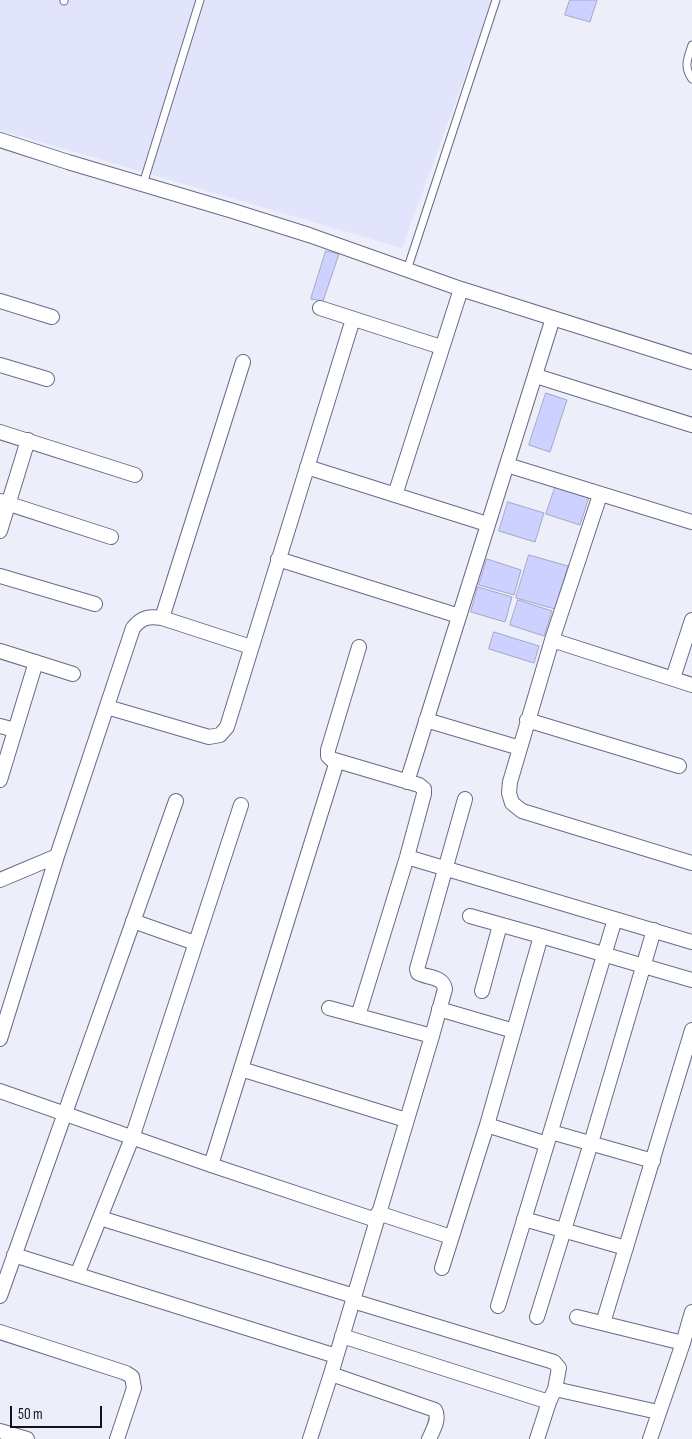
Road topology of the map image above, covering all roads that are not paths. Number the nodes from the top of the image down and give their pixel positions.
1 (200, 0) edge
2 (496, 0) edge
3 (692, 45) edge
4 (692, 78) edge
5 (0, 140) edge
6 (143, 184) junction
7 (407, 270) junction
8 (461, 289) junction
9 (0, 301) edge
10 (320, 308) dead end
11 (52, 318) dead end
12 (553, 318) junction
13 (353, 319) junction
14 (441, 347) junction
15 (242, 362) dead end
16 (692, 362) edge
17 (0, 364) edge
18 (536, 376) junction
19 (47, 379) dead end
20 (692, 425) edge
21 (0, 432) edge
22 (28, 440) junction
23 (507, 464) junction
24 (307, 467) junction
25 (135, 474) dead end
26 (395, 495) junction
27 (600, 495) junction
28 (4, 503) edge
29 (692, 522) edge
30 (487, 524) junction
31 (0, 530) edge
32 (111, 537) dead end
33 (278, 559) junction
34 (0, 576) edge
35 (95, 604) dead end
36 (459, 616) junction
37 (162, 618) junction
38 (692, 620) edge
39 (552, 640) junction
40 (251, 647) junction
41 (359, 647) dead end
42 (0, 651) edge
43 (36, 662) junction
44 (73, 674) dead end
45 (673, 678) junction
46 (692, 684) edge
47 (107, 707) junction
48 (426, 720) junction
49 (527, 720) junction
50 (0, 726) edge
51 (15, 730) junction
52 (520, 748) junction
53 (337, 761) junction
54 (679, 766) dead end
55 (0, 780) edge
56 (407, 782) junction
57 (465, 799) dead end
58 (176, 801) dead end
59 (241, 805) dead end
60 (57, 856) junction
61 (407, 857) junction
62 (692, 863) edge
63 (445, 868) junction
64 (0, 880) edge
65 (470, 916) dead end
66 (616, 919) junction
67 (133, 921) junction
68 (500, 926) junction
69 (654, 930) junction
70 (541, 936) junction
71 (692, 942) edge
72 (196, 943) junction
73 (605, 954) junction
74 (642, 965) junction
75 (692, 980) edge
76 (482, 991) dead end
77 (5, 1005) edge
78 (329, 1008) dead end
79 (439, 1009) junction
80 (358, 1016) junction
81 (692, 1030) edge
82 (514, 1031) junction
83 (432, 1036) junction
84 (0, 1039) edge
85 (241, 1069) junction
86 (0, 1091) edge
87 (64, 1114) junction
88 (406, 1120) junction
89 (487, 1125) junction
90 (132, 1138) junction
91 (549, 1138) junction
92 (591, 1143) junction
93 (653, 1161) junction
94 (211, 1165) junction
95 (377, 1217) junction
96 (100, 1218) junction
97 (524, 1219) junction
98 (564, 1230) junction
99 (451, 1237) junction
100 (626, 1248) junction
101 (14, 1255) junction
102 (442, 1268) dead end
103 (77, 1275) junction
104 (0, 1296) edge
105 (353, 1299) junction
106 (498, 1306) dead end
107 (692, 1312) edge
108 (537, 1317) dead end
109 (577, 1317) dead end
110 (603, 1323) junction
111 (0, 1332) edge
112 (342, 1336) junction
113 (683, 1343) junction
114 (336, 1356) junction
115 (331, 1374) junction
116 (552, 1395) junction
117 (658, 1412) junction
118 (0, 1431) edge
119 (26, 1439) edge
120 (117, 1439) edge
121 (310, 1439) edge
122 (429, 1439) edge
123 (537, 1439) edge
124 (650, 1439) edge

1 - 6 lane
2 - 7 lane
3 - 4 lane
5 - 6 street
6 - 7 street
7 - 8 street
8 - 12 street
8 - 14 street
9 - 11 street
10 - 13 street
12 - 16 street
12 - 18 street
13 - 14 street
13 - 24 street
14 - 26 street
15 - 37 street
17 - 19 street
18 - 20 street
18 - 23 street
21 - 22 street
22 - 25 street
22 - 28 street
23 - 27 street
23 - 30 street
24 - 26 street
24 - 33 street
26 - 30 street
27 - 29 street
27 - 39 street
28 - 31 street
28 - 32 street
30 - 36 street
33 - 36 street
33 - 40 street
34 - 35 street
36 - 48 street
37 - 40 street
37 - 47 street
38 - 45 street
39 - 45 street
39 - 49 street
40 - 47 street
41 - 53 street
42 - 43 street
43 - 44 street
43 - 51 street
45 - 46 street
47 - 60 street
48 - 52 street
48 - 56 street
49 - 52 street
49 - 54 street
50 - 51 street
51 - 55 street
52 - 62 street
53 - 56 street
53 - 85 street
56 - 61 street
57 - 63 street
58 - 67 street
59 - 72 street
60 - 64 street
60 - 77 street
61 - 63 street
61 - 80 street
63 - 66 street
63 - 79 street
65 - 68 street
66 - 69 street
66 - 73 street
67 - 72 street
67 - 87 street
68 - 70 street
68 - 76 street
69 - 71 street
69 - 74 street
70 - 73 street
70 - 82 street
72 - 90 street
73 - 74 street
73 - 91 street
74 - 75 street
74 - 92 street
77 - 84 street
78 - 80 street
79 - 82 street
79 - 83 street
80 - 83 street
81 - 93 street
82 - 89 street
83 - 88 street
85 - 88 street
85 - 94 street
86 - 87 street
87 - 90 street
87 - 101 street
88 - 95 street
89 - 91 street
89 - 99 street
90 - 94 street
90 - 96 street
91 - 92 street
91 - 97 street
92 - 93 street
92 - 98 street
93 - 100 street
94 - 95 street
95 - 99 street
95 - 105 street
96 - 103 street
96 - 105 street
97 - 98 street
97 - 106 street
98 - 100 street
98 - 108 street
99 - 102 street
100 - 110 street
101 - 103 street
101 - 104 street
103 - 114 street
105 - 112 street
105 - 116 street
107 - 113 street
109 - 110 street
110 - 113 street
111 - 120 street
112 - 114 street
112 - 116 street
113 - 117 street
114 - 115 street
115 - 121 street
115 - 122 street
116 - 117 street
116 - 123 street
117 - 124 street
118 - 119 street

